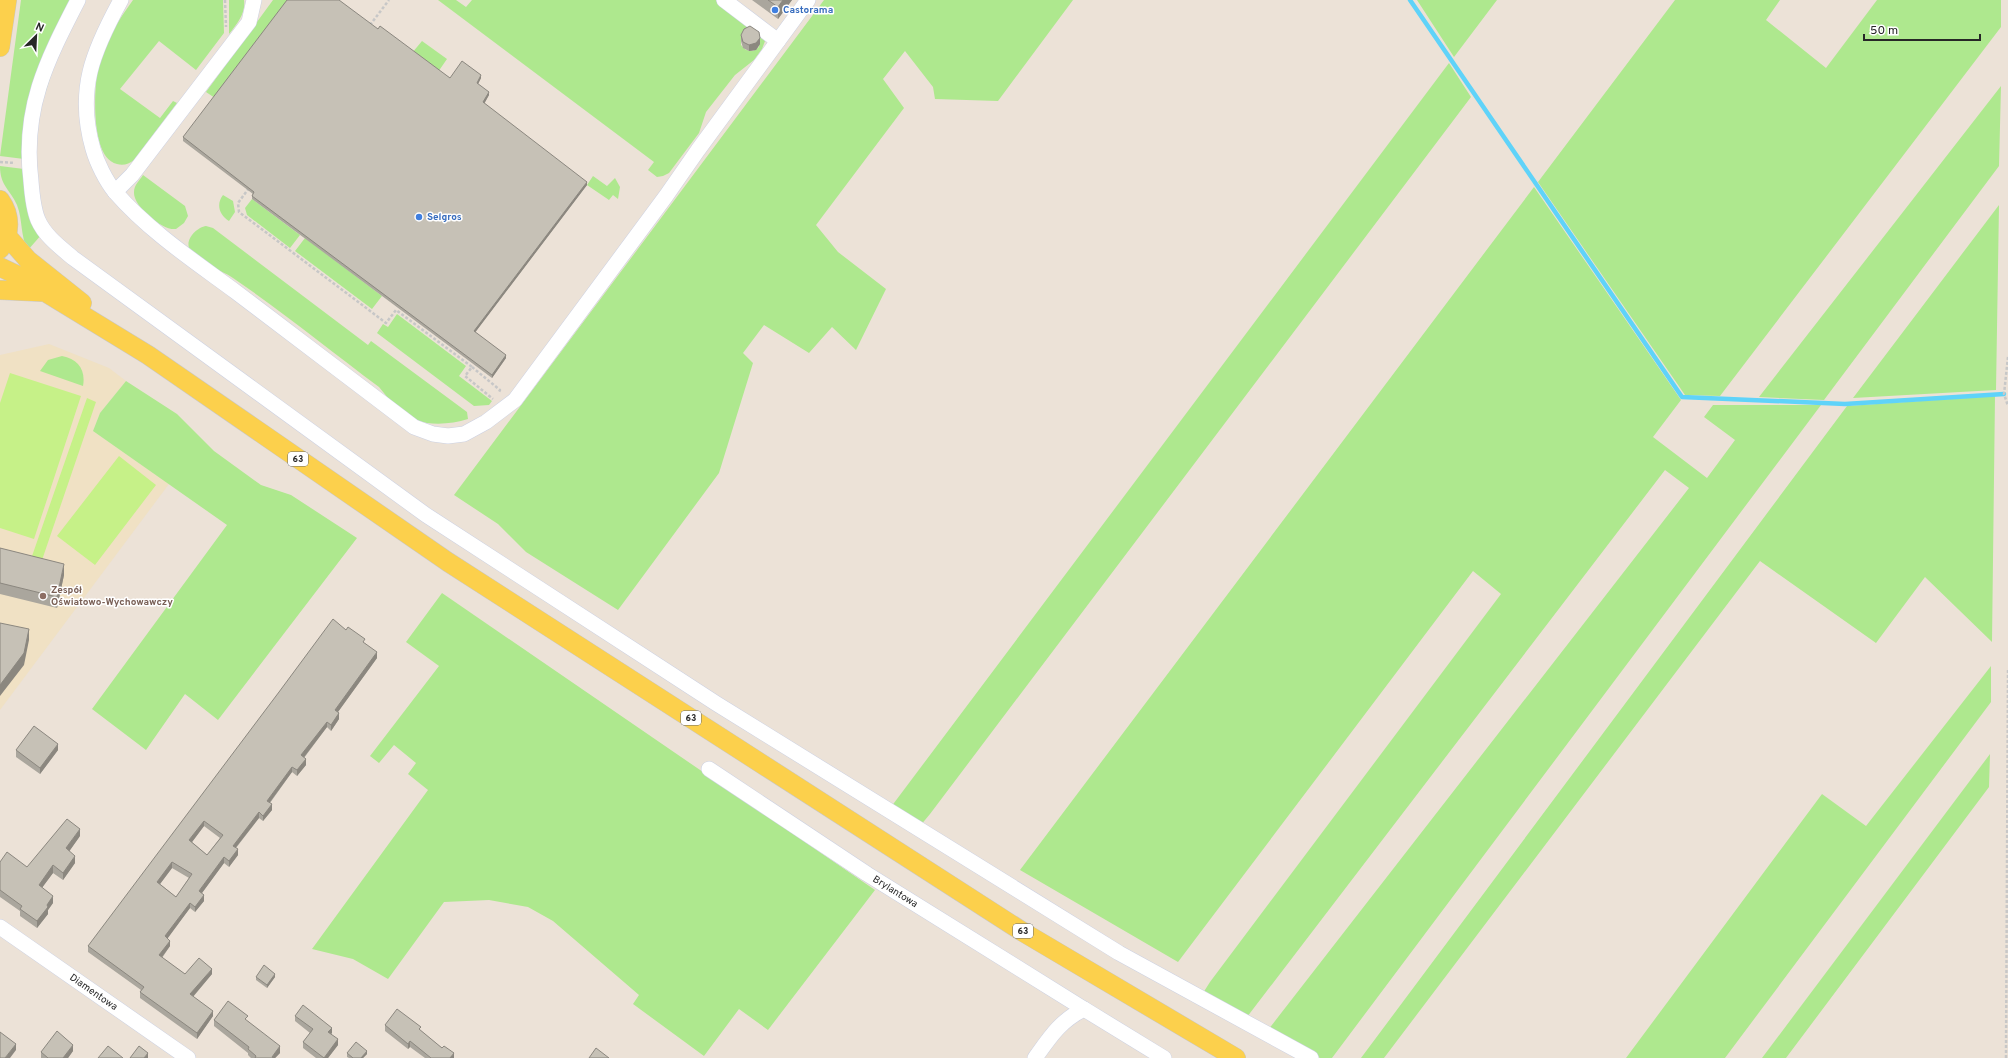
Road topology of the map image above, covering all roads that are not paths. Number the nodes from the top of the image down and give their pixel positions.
1 (7, 0) edge
2 (78, 0) edge
3 (121, 0) edge
4 (254, 0) edge
5 (724, 0) edge
6 (808, 0) edge
7 (778, 41) junction
8 (0, 43) edge
9 (115, 192) junction
10 (0, 200) edge
11 (3, 243) edge
12 (0, 267) edge
13 (0, 290) edge
14 (44, 292) junction
15 (148, 355) junction
16 (709, 769) dead end
17 (0, 927) edge
18 (1084, 1009) junction
19 (188, 1058) edge
20 (1035, 1058) edge
21 (1164, 1058) edge
22 (1236, 1058) edge
23 (1311, 1058) edge

1 - 8 main road
2 - 23 street
3 - 9 street
4 - 9 street
5 - 7 street
6 - 7 street
7 - 9 street
10 - 11 main road, 63
11 - 15 main road, 63
12 - 14 main road, 63
13 - 14 main road
14 - 15 main road, 63
15 - 22 main road, 63
16 - 18 street, Brylantowa
17 - 19 street, Diamentowa
18 - 20 street
18 - 21 street, Brylantowa

